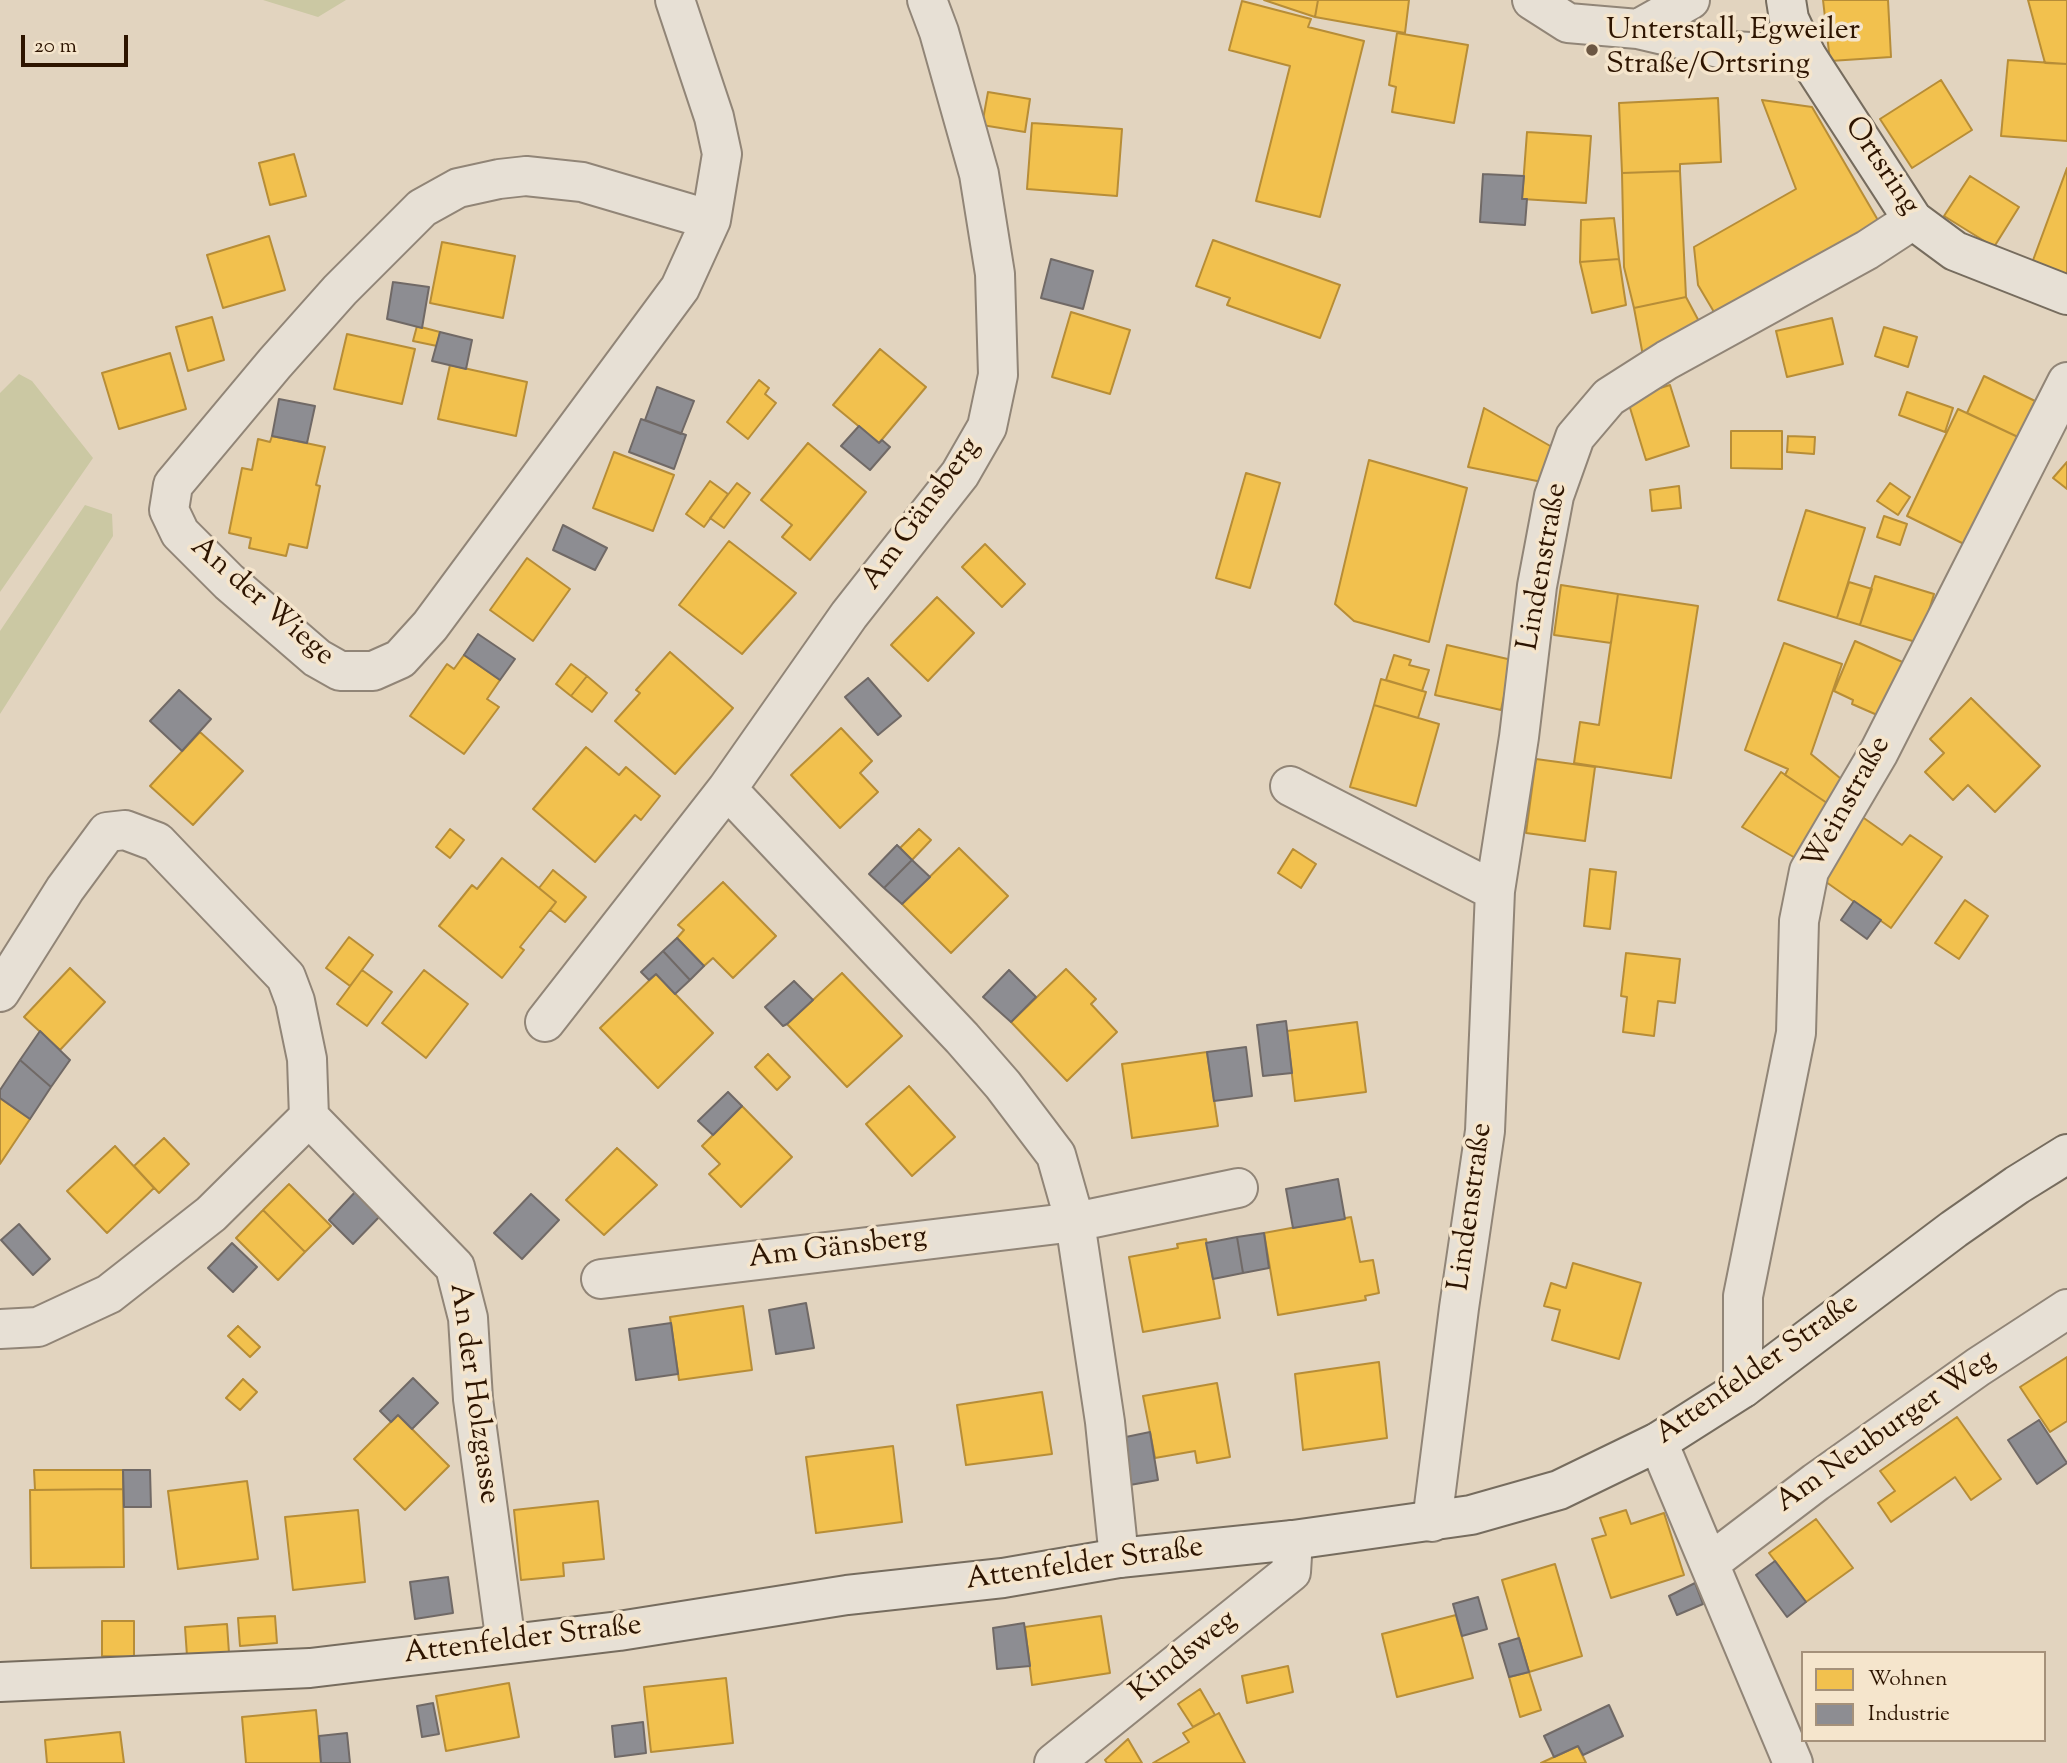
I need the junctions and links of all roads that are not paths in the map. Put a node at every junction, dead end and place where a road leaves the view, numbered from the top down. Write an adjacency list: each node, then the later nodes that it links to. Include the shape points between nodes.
1 (675, 0): 8 (street, An der Wiege, via 722,154)
2 (927, 0): 13 (street, Am Gänsberg, via 979,174 995,274 998,375 987,427 960,474 849,615)
3 (1532, 0): 6 (street, via 1568,23)
4 (1690, 0): 6 (street)
5 (1786, 0): 7 (street, Ortsring, via 1789,19)
6 (1638, 29): 7 (street, via 1732,51)
7 (1806, 55): 9 (street, Ortsring)
8 (711, 220): 8 (street, An der Wiege, via 582,182 526,176 458,188 422,208 340,289 173,485 169,510 180,533 317,658 340,671 373,671 400,659 430,626 680,288)
9 (1913, 220): 10 (street, Ortsring, via 1955,251); 14 (street, Lindenstraße, via 1609,397 1575,437 1554,496 1537,586)
10 (2067, 295)
11 (2067, 382): 24 (street, Weinstraße, via 1879,752 1809,871 1799,920 1796,1033 1744,1296)
12 (1290, 786): 14 (street)
13 (727, 789): 16 (street, Am Gänsberg); 20 (street, via 1003,1085 1056,1155)
14 (1495, 891): 26 (street, Lindenstraße, via 1485,1131)
15 (0, 992): 17 (street, via 107,832 125,830 157,842 286,977 307,1059)
16 (545, 1022)
17 (309, 1117): 23 (street, via 211,1214 109,1294 38,1327); 30 (street, An der Holzgasse, via 455,1267 468,1318 473,1399)
18 (2067, 1154): 24 (street, Attenfelder Straße, via 1954,1229)
19 (1238, 1188): 20 (street, Am Gänsberg)
20 (1076, 1222): 21 (street, Am Gänsberg); 28 (street)
21 (601, 1279)
22 (2067, 1309): 29 (street, Am Neuburger Weg, via 1816,1482)
23 (0, 1329)
24 (1743, 1388): 25 (street, Attenfelder Straße)
25 (1658, 1442): 26 (street, Attenfelder Straße, via 1559,1490); 29 (street)
26 (1432, 1522): 27 (street, Attenfelder Straße)
27 (1293, 1540): 28 (street, Attenfelder Straße); 32 (street, Kindsweg, via 1290,1572)
28 (1119, 1558): 30 (street, Attenfelder Straße)
29 (1711, 1562): 33 (street)
30 (506, 1644): 31 (street, Attenfelder Straße, via 310,1668)
31 (0, 1682)
32 (1054, 1763)
33 (1793, 1763)

